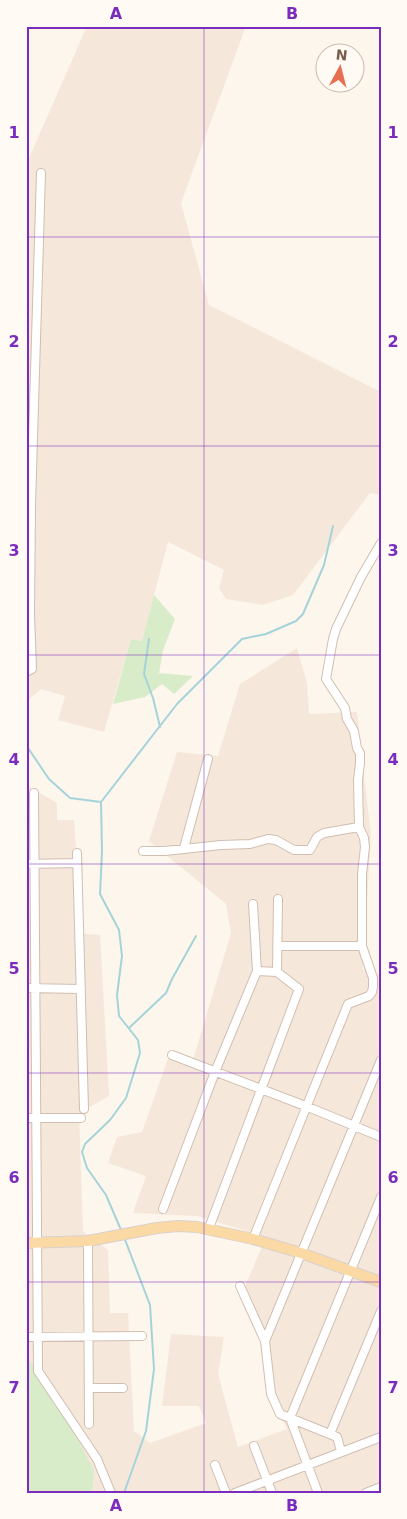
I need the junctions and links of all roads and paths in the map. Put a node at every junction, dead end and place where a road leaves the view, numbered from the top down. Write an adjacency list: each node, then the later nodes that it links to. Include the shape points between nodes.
1 (41, 172): 3 (street)
2 (381, 543): 7 (street, via 336,629 326,679 344,708 360,753)
3 (29, 555): 4 (street, via 32,670)
4 (26, 672)
5 (208, 759): 8 (street)
6 (34, 793): 12 (street)
7 (359, 827): 8 (street, via 324,833 317,837 310,850 294,850 268,839 250,844); 16 (street, via 366,847 362,874)
8 (184, 848): 9 (street)
9 (143, 851)
10 (77, 853): 11 (street)
11 (77, 863): 12 (street); 20 (street)
12 (30, 864): 21 (street)
13 (278, 899): 15 (street)
14 (253, 904): 17 (street)
15 (278, 946): 16 (street); 18 (street)
16 (362, 946): 26 (street, via 373,978 372,992 348,1004)
17 (257, 971): 18 (street); 24 (street)
18 (277, 972): 25 (street, via 299,989)
19 (26, 988): 21 (street)
20 (81, 988): 21 (street); 27 (street)
21 (35, 989): 29 (street)
22 (172, 1055): 24 (street)
23 (381, 1060): 31 (street)
24 (215, 1072): 25 (street); 34 (street)
25 (261, 1089): 26 (street); 37 (street)
26 (308, 1107): 31 (street); 38 (street)
27 (84, 1109)
28 (26, 1118): 29 (street)
29 (36, 1118): 30 (street); 41 (street)
30 (81, 1118)
31 (354, 1126): 32 (street); 42 (street)
32 (381, 1136)
33 (381, 1197): 35 (street)
34 (163, 1209)
35 (372, 1218): 36 (street); 43 (street)
36 (381, 1221)
37 (209, 1228): 38 (main road); 39 (main road, via 178,1226)
38 (253, 1239): 42 (main road)
39 (88, 1240): 41 (main road); 50 (street)
40 (26, 1243): 41 (main road)
41 (37, 1243): 49 (street)
42 (301, 1253): 43 (main road); 51 (street)
43 (351, 1270): 44 (main road); 54 (street)
44 (381, 1282)
45 (240, 1286): 51 (street)
46 (381, 1312): 56 (street)
47 (26, 1336): 49 (street)
48 (142, 1336): 50 (street)
49 (38, 1337): 50 (street); 64 (street, via 38,1371 97,1459)
50 (88, 1337): 52 (street)
51 (265, 1341): 54 (street, via 271,1394 280,1414)
52 (89, 1388): 53 (street); 55 (street)
53 (123, 1388)
54 (290, 1418): 56 (street); 60 (street)
55 (89, 1424)
56 (330, 1434): 59 (street, via 337,1437)
57 (381, 1437): 59 (street)
58 (254, 1446): 62 (street)
59 (341, 1451): 60 (street)
60 (307, 1464): 62 (street); 68 (street)
61 (215, 1466): 65 (street)
62 (268, 1480): 66 (street); 67 (street)
63 (381, 1487): 69 (street)
64 (111, 1493)
65 (226, 1493)
66 (236, 1493)
67 (272, 1493)
68 (318, 1493)
69 (366, 1493)

